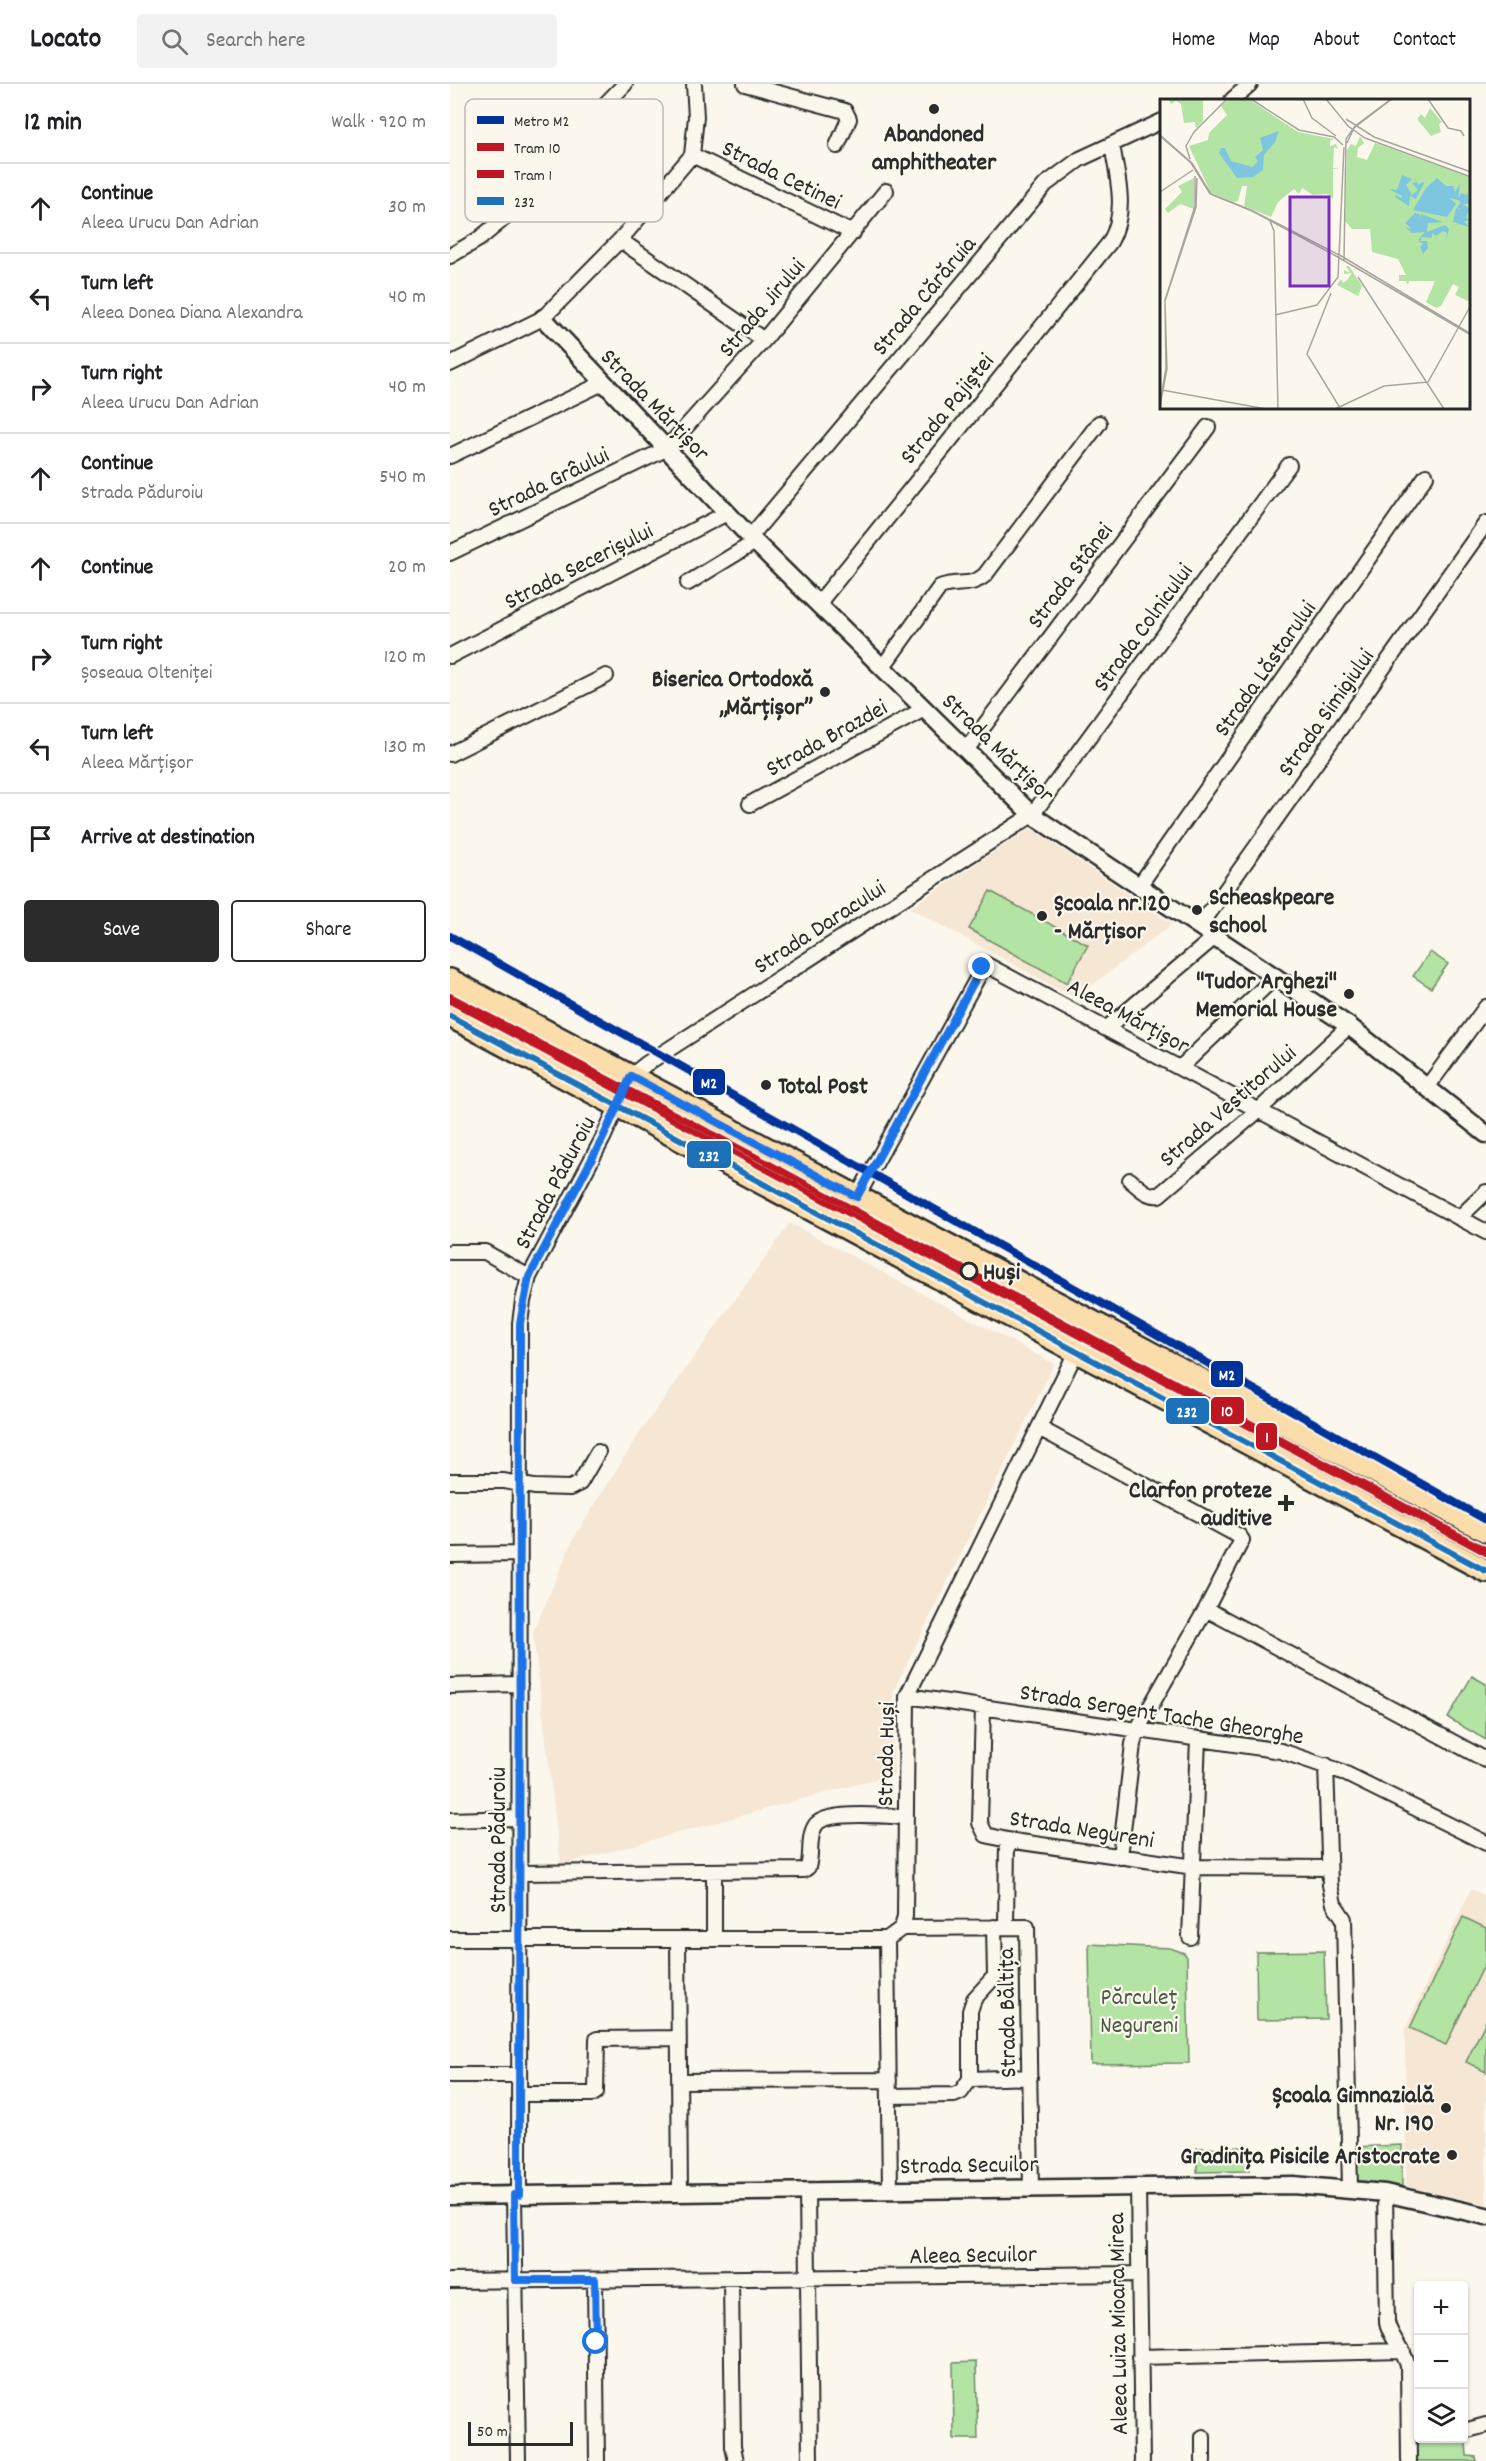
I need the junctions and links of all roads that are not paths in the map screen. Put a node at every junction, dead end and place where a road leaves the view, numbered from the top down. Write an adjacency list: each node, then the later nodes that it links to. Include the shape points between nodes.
1 (625, 84): 5 (street)
2 (694, 84): 10 (street)
3 (745, 84): 9 (street, via 845,111 849,119)
4 (1250, 84): 6 (street)
5 (610, 99)
6 (1233, 99)
7 (1160, 122): 8 (street, Strada Cărăruia)
8 (1112, 144): 30 (street, Strada Cărăruia, via 1068,166 1046,184); 33 (street, Strada Pajiștei, via 1121,211 1110,242)
9 (837, 146)
10 (692, 155): 11 (street); 15 (street, Strada Cetinei)
11 (663, 189)
12 (886, 190): 15 (street, Strada Jirului)
13 (500, 222): 17 (street)
14 (635, 222): 16 (street)
15 (853, 233): 19 (street, Strada Jirului)
16 (620, 240): 18 (street); 19 (street)
17 (450, 256)
18 (543, 318): 20 (street); 21 (street, Strada Mărțișor)
19 (764, 340): 24 (street, Strada Jirului)
20 (450, 364)
21 (603, 383): 24 (street, Strada Mărțișor); 25 (street)
22 (1099, 423): 35 (street, via 985,575 976,582 940,587)
23 (1208, 427): 38 (street, Strada Stânei)
24 (666, 449): 28 (street, Strada Mărțișor); 31 (street, Strada Grâului)
25 (450, 456)
26 (1289, 465): 41 (street, Strada Colnicului)
27 (1426, 476): 42 (street, Strada Lăstarului)
28 (727, 513): 30 (street, Strada Mărțișor); 34 (street, Strada Secerișului)
29 (1486, 523): 43 (street, Strada Simigiului)
30 (753, 540): 32 (street, Strada Cărăruia); 33 (street, Strada Mărțișor)
31 (450, 553)
32 (688, 583)
33 (818, 604): 35 (street, Strada Mărțișor)
34 (450, 656)
35 (882, 668): 37 (street, Strada Mărțișor)
36 (606, 676): 39 (street)
37 (924, 709): 38 (street, Strada Mărțișor); 40 (street, Strada Brazdei)
38 (966, 750): 41 (street, Strada Mărțișor)
39 (450, 754)
40 (750, 804)
41 (1032, 815): 42 (street, Strada Mărțișor); 53 (street, Strada Daracului)
42 (1139, 886): 43 (street, Strada Mărțișor)
43 (1200, 926): 44 (street, Strada Mărțișor)
44 (1216, 936): 45 (street, Strada Mărțișor); 51 (street)
45 (1276, 976): 50 (street, Strada Mărțișor); 52 (street)
46 (450, 980): 53 (main road)
47 (1486, 1007): 49 (street)
48 (450, 1016): 55 (main road)
49 (1481, 1025): 54 (street)
50 (1349, 1026): 54 (street, Strada Mărțișor); 56 (street, Strada Vestitorului)
51 (1107, 1028): 52 (street, Aleea Mărțișor); 60 (street, Aleea Mărțișor, via 985,964)
52 (1180, 1068): 56 (street, Aleea Mărțișor)
53 (631, 1076): 55 (street, Strada Păduroiu); 60 (main road)
54 (1428, 1086): 57 (street, Strada Mărțișor)
55 (618, 1107): 64 (street, Strada Păduroiu); 65 (main road)
56 (1259, 1110): 58 (street, Strada Vestitorului, via 1159,1195 1146,1193); 61 (street, Aleea Mărțișor)
57 (1486, 1134)
58 (1130, 1180)
59 (1486, 1192): 61 (street)
60 (857, 1197): 70 (main road)
61 (1459, 1218): 62 (street, Aleea Mărțișor)
62 (1486, 1232)
63 (450, 1252): 64 (street, Strada Păduroiu, via 485,1252)
64 (529, 1277): 69 (street, Strada Păduroiu, via 520,1323)
65 (1076, 1352): 66 (street, Strada Huși); 73 (main road)
66 (1039, 1428): 74 (street, via 1239,1536 1241,1544); 77 (street, Strada Huși)
67 (598, 1452): 69 (street, via 576,1486)
68 (450, 1481): 69 (street, via 504,1480)
69 (519, 1484): 71 (street, Strada Păduroiu)
70 (1486, 1532)
71 (519, 1554): 72 (street); 75 (street, Strada Păduroiu)
72 (450, 1555)
73 (1486, 1571)
74 (1206, 1609): 79 (street); 81 (street)
75 (520, 1684): 76 (street); 84 (street, Strada Păduroiu)
76 (450, 1686)
77 (907, 1696): 78 (street, Strada Sergent Tache Gheorghe); 83 (street, Strada Huși)
78 (983, 1707): 79 (street, Strada Sergent Tache Gheorghe); 86 (street, Strada Negureni, via 980,1823 986,1834)
79 (1137, 1730): 80 (street, Strada Sergent Tache Gheorghe); 88 (street)
80 (1198, 1739): 82 (street, Strada Sergent Tache Gheorghe, via 1274,1750); 89 (street)
81 (1486, 1760)
82 (1326, 1765): 87 (street, Strada Sergent Tache Gheorghe); 90 (street)
83 (905, 1817): 91 (street, via 842,1816 819,1821 814,1827 808,1868 804,1870); 94 (street, Strada Huși)
84 (520, 1818): 85 (street); 92 (street, Strada Păduroiu)
85 (450, 1820)
86 (1007, 1840): 88 (street, Strada Negureni); 93 (street)
87 (1486, 1843)
88 (1120, 1857): 89 (street, Strada Negureni)
89 (1194, 1867): 90 (street, Strada Negureni); 95 (street)
90 (1329, 1868): 112 (street, via 1334,1904 1344,1919)
91 (714, 1871): 92 (street); 99 (street)
92 (520, 1873): 97 (street, Strada Păduroiu)
93 (1000, 1927): 94 (street, Strada Băltița); 104 (street, Strada Băltița, via 1027,1927); 105 (street, via 995,1976 982,1989 970,2011)
94 (902, 1928): 100 (street)
95 (1190, 1937)
96 (450, 1939): 97 (street)
97 (519, 1939): 98 (street); 102 (street, Strada Păduroiu)
98 (678, 1939): 99 (street); 101 (street)
99 (714, 1939): 100 (street)
100 (887, 1939): 106 (street)
101 (679, 2038): 107 (street); 108 (street, via 597,2039 596,2092)
102 (519, 2074): 103 (street); 108 (street, Strada Păduroiu)
103 (450, 2075)
104 (1030, 2077): 105 (street); 111 (street, Strada Băltița)
105 (970, 2079): 109 (street, via 954,2095)
106 (889, 2080): 107 (street); 109 (street)
107 (680, 2081): 115 (street)
108 (519, 2094): 117 (street, Strada Păduroiu)
109 (889, 2096): 113 (street)
110 (1138, 2186): 111 (street, Strada Secuilor); 112 (street, Strada Secuilor); 120 (street, Aleea Luiza Mioara Mirea)
111 (1031, 2188): 113 (street, Strada Secuilor)
112 (1350, 2188): 116 (street, Strada Secuilor)
113 (890, 2190): 114 (street, Strada Secuilor)
114 (807, 2191): 115 (street, Strada Secuilor); 121 (street)
115 (680, 2193): 117 (street, Strada Secuilor)
116 (1385, 2193): 119 (street, Strada Secuilor); 126 (street, via 1387,2322)
117 (516, 2195): 118 (street, Strada Secuilor); 123 (street, Strada Păduroiu)
118 (450, 2196)
119 (1486, 2216)
120 (1139, 2274): 121 (street, Aleea Secuilor); 127 (street, Aleea Luiza Mioara Mirea)
121 (808, 2278): 122 (street, Aleea Secuilor); 135 (street)
122 (731, 2279): 124 (street, Aleea Secuilor); 134 (street)
123 (515, 2280): 124 (street, Aleea Secuilor); 125 (street, Aleea Secuilor); 132 (street, Strada Păduroiu)
124 (595, 2280): 133 (street)
125 (450, 2281)
126 (1402, 2351): 127 (street); 130 (street, via 1408,2371)
127 (1140, 2357): 136 (street, Aleea Luiza Mioara Mirea)
128 (1486, 2425): 129 (street)
129 (1468, 2430)
130 (1414, 2433): 138 (street)
131 (1203, 2437): 137 (street)
132 (518, 2461)
133 (597, 2461)
134 (736, 2461)
135 (810, 2461)
136 (1142, 2461)
137 (1203, 2461)
138 (1409, 2461)

